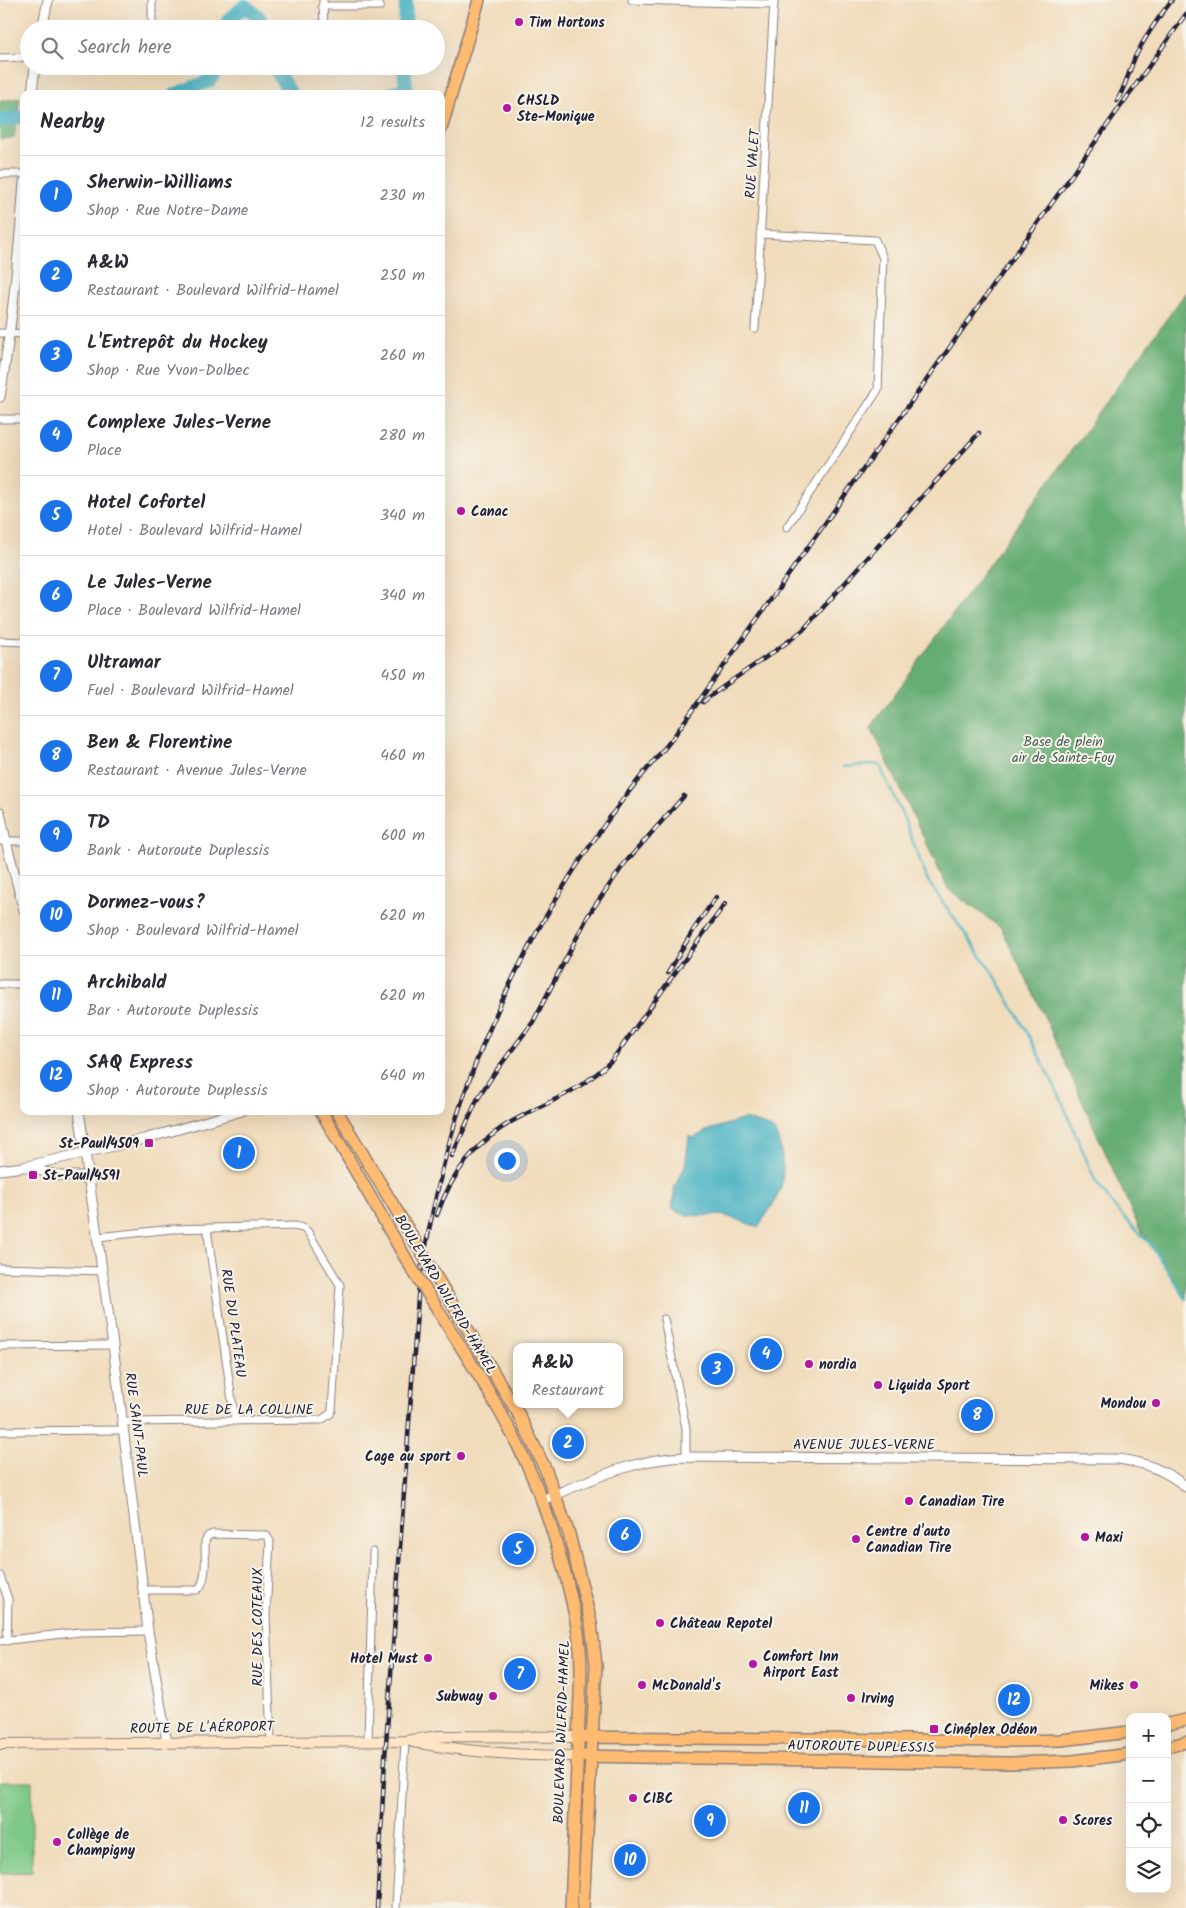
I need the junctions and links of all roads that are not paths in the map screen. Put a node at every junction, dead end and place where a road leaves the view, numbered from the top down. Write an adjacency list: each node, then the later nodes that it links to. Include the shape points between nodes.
1 (48, 0): 8 (street)
2 (152, 0): 9 (street)
3 (479, 0): 15 (main road)
4 (632, 0): 5 (street)
5 (774, 2): 18 (street, RUE VALET)
6 (322, 3): 7 (street); 10 (street)
7 (380, 6)
8 (44, 20)
9 (152, 20)
10 (323, 20)
11 (20, 57): 12 (street)
12 (0, 58)
13 (34, 75): 14 (street)
14 (32, 90)
15 (445, 115)
16 (0, 174): 17 (street)
17 (20, 174)
18 (760, 234): 20 (street, RUE VALET); 27 (street, via 875,240 883,258 878,390)
19 (20, 266): 22 (street)
20 (755, 329)
21 (0, 333): 22 (street)
22 (11, 334): 23 (street); 24 (street)
23 (20, 334)
24 (0, 397)
25 (0, 419): 26 (street)
26 (20, 419)
27 (787, 527)
28 (0, 641): 29 (street)
29 (20, 642)
30 (0, 812): 31 (street)
31 (3, 841): 32 (street); 33 (street)
32 (20, 841)
33 (20, 897)
34 (0, 984): 35 (street)
35 (20, 984)
36 (80, 1115): 40 (street, RUE SAINT-PAUL)
37 (228, 1115): 40 (street)
38 (324, 1115): 59 (main road, BOULEVARD WILFRID-HAMEL, bridge, via 409,1264 509,1428)
39 (339, 1115): 51 (main road, BOULEVARD WILFRID-HAMEL, bridge)
40 (85, 1152): 41 (street); 43 (street, RUE SAINT-PAUL)
41 (23, 1167): 42 (street); 43 (street, via 61,1176 82,1176)
42 (0, 1170)
43 (90, 1182): 45 (street, RUE SAINT-PAUL)
44 (207, 1229): 45 (street, RUE DE LA COLLINE, via 172,1229); 53 (street, RUE DU PLATEAU); 53 (street, RUE DE LA COLLINE, via 303,1228 340,1285 330,1414 321,1420)
45 (98, 1237): 47 (street, RUE SAINT-PAUL)
46 (0, 1268): 47 (street)
47 (103, 1271): 49 (street, RUE SAINT-PAUL)
48 (664, 1319): 56 (street, via 686,1428)
49 (114, 1345): 50 (street); 54 (street, RUE SAINT-PAUL)
50 (0, 1346)
51 (513, 1406)
52 (514, 1408): 58 (main road, BOULEVARD WILFRID-HAMEL, bridge)
53 (235, 1421): 54 (street, RUE DE LA COLLINE)
54 (124, 1426): 55 (street, RUE DE LA COLLINE); 62 (street, RUE SAINT-PAUL)
55 (0, 1431)
56 (686, 1457): 57 (street, AVENUE JULES-VERNE, via 1118,1459 1151,1466); 58 (street, AVENUE JULES-VERNE, via 630,1466)
57 (1186, 1486)
58 (556, 1495): 59 (street, AVENUE JULES-VERNE); 69 (main road, BOULEVARD WILFRID-HAMEL, via 573,1546 595,1648)
59 (542, 1500): 68 (main road, BOULEVARD WILFRID-HAMEL, via 579,1630 581,1659)
60 (373, 1552): 70 (street)
61 (0, 1576): 64 (street, via 8,1599)
62 (144, 1590): 63 (street, RUE SAINT-PAUL); 71 (street, RUE DES COTEAUX, via 197,1590 202,1587 205,1540 208,1536 266,1535 270,1541 266,1615)
63 (148, 1631): 64 (street, via 80,1632); 74 (street, RUE SAINT-PAUL)
64 (4, 1640)
65 (1186, 1720): 66 (main road)
66 (1171, 1723)
67 (1126, 1732): 69 (main road, AUTOROUTE DUPLESSIS, via 1038,1741)
68 (577, 1737): 69 (main road, ROUTE DE L'AÉROPORT); 72 (main road, ROUTE DE L'AÉROPORT, via 438,1736); 78 (main road, BOULEVARD WILFRID-HAMEL)
69 (593, 1737): 79 (main road, BOULEVARD WILFRID-HAMEL)
70 (368, 1740): 71 (main road, ROUTE DE L'AÉROPORT); 72 (main road, ROUTE DE L'AÉROPORT)
71 (271, 1741): 74 (main road, ROUTE DE L'AÉROPORT)
72 (405, 1741): 78 (main road, ROUTE DE L'AÉROPORT, via 518,1754); 80 (street)
73 (1186, 1742): 76 (main road)
74 (167, 1743): 75 (main road, ROUTE DE L'AÉROPORT)
75 (0, 1744)
76 (1171, 1746)
77 (1126, 1754): 79 (main road, AUTOROUTE DUPLESSIS, via 1065,1761 1009,1762)
78 (577, 1756): 79 (main road, ROUTE DE L'AÉROPORT); 81 (main road, BOULEVARD WILFRID-HAMEL)
79 (592, 1757): 82 (main road, BOULEVARD WILFRID-HAMEL)
80 (396, 1908)
81 (571, 1908)
82 (583, 1908)

